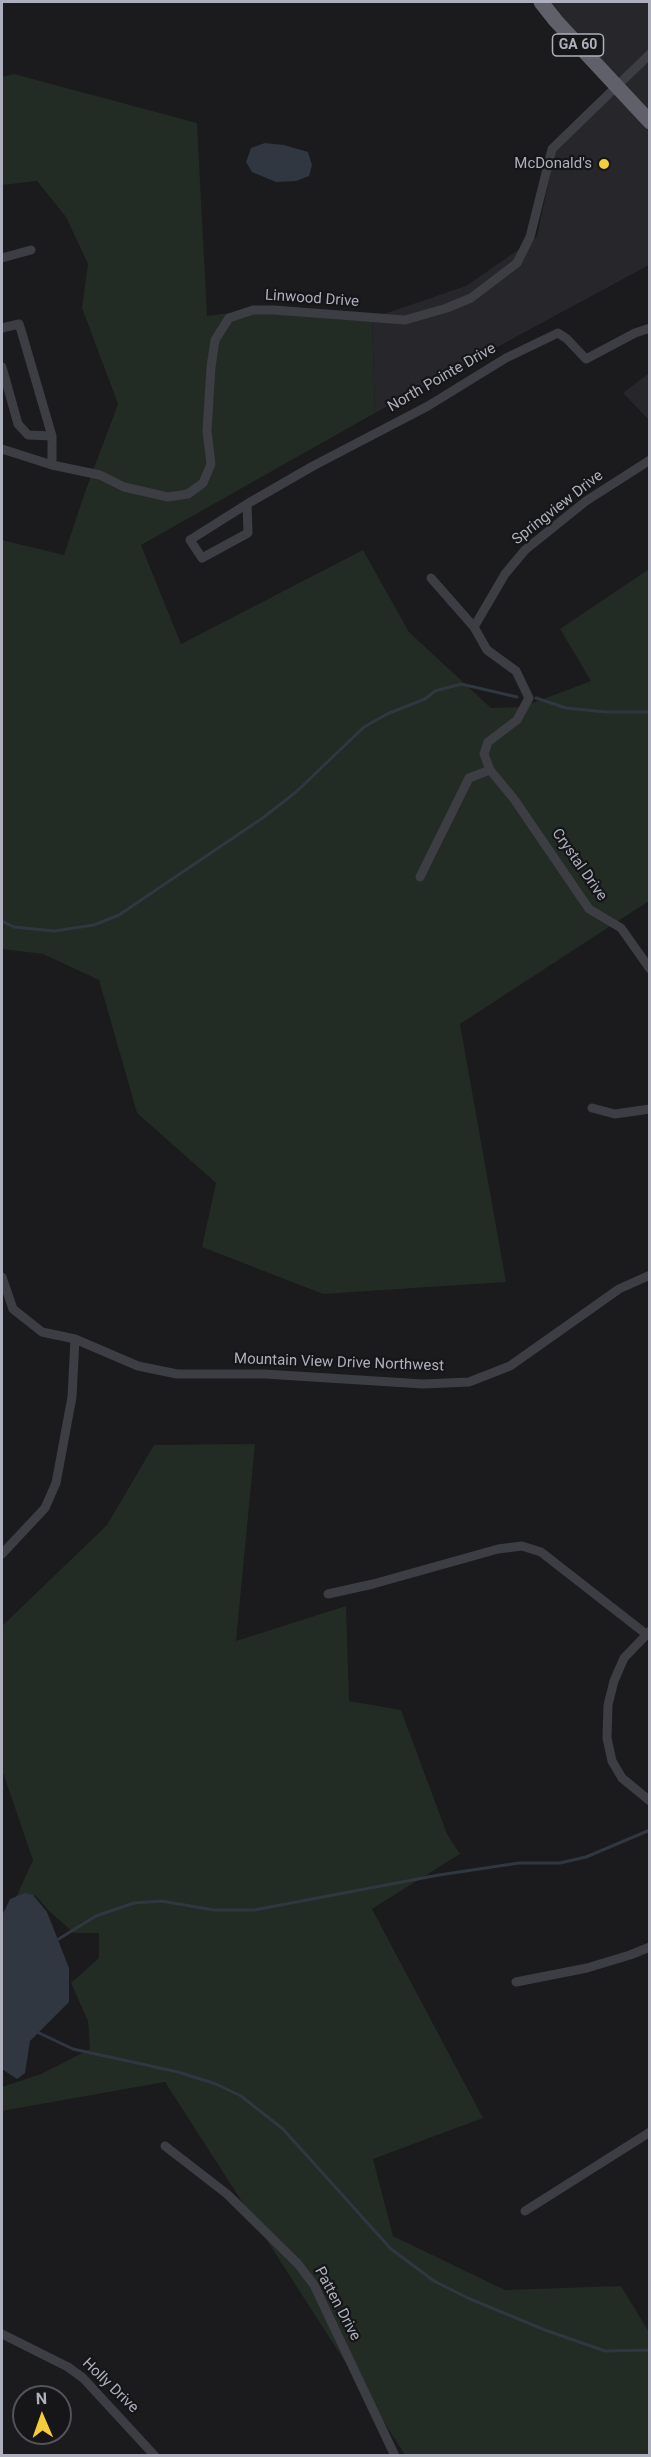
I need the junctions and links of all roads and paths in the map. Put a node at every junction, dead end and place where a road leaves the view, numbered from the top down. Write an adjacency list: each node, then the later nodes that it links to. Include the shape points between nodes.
1 (541, 2): 3 (highway, GA 60)
2 (650, 54): 3 (street, Linwood Drive)
3 (617, 87): 4 (highway, GA 60); 13 (street, Linwood Drive, via 552,149 530,237 517,263 471,297 405,320 274,310 253,310 229,318 215,340 211,367 207,431 211,464 203,483 188,494 168,497 124,486 100,474)
4 (650, 122)
5 (31, 250): 6 (street)
6 (2, 258)
7 (2, 328): 10 (street, via 19,324)
8 (650, 328): 14 (street, North Pointe Drive, via 586,359 558,333 506,358 428,406)
9 (2, 367): 10 (street, via 18,424 28,435)
10 (52, 436): 13 (street)
11 (2, 449): 13 (street, Linwood Drive)
12 (650, 460): 16 (street, Springview Drive, via 586,501 525,550)
13 (52, 465)
14 (248, 504): 14 (street, North Pointe Drive, via 190,540 202,558 248,533)
15 (431, 578): 16 (street)
16 (474, 627): 17 (street, via 487,650 516,671 528,698 517,720 488,742 484,754)
17 (490, 770): 18 (street, via 469,778); 19 (street, Crystal Drive, via 589,909 621,928)
18 (420, 877)
19 (650, 969)
20 (592, 1108): 21 (street, via 615,1114)
21 (650, 1109)
22 (650, 1275): 26 (street, Mountain View Drive Northwest, via 619,1289 510,1366 469,1382 423,1384 265,1374 177,1374 138,1366)
23 (2, 1277): 25 (street)
24 (2, 1307): 25 (street)
25 (13, 1309): 26 (street, Mountain View Drive Northwest, via 42,1332)
26 (75, 1339): 27 (street, via 72,1397 56,1484 45,1508)
27 (2, 1554)
28 (328, 1594): 29 (street, via 522,1546 556,1562)
29 (648, 1633): 30 (street, via 624,1658 614,1681 607,1738 612,1761 622,1778)
30 (650, 1801)
31 (650, 1947): 32 (street, via 587,1968)
32 (516, 1982)
33 (646, 2134): 35 (street); 36 (street)
34 (165, 2146): 39 (street, Patten Drive, via 227,2194 278,2242 314,2285)
35 (650, 2146)
36 (525, 2211)
37 (2, 2334): 38 (street, Holly Drive, via 83,2378)
38 (155, 2456)
39 (395, 2456)

